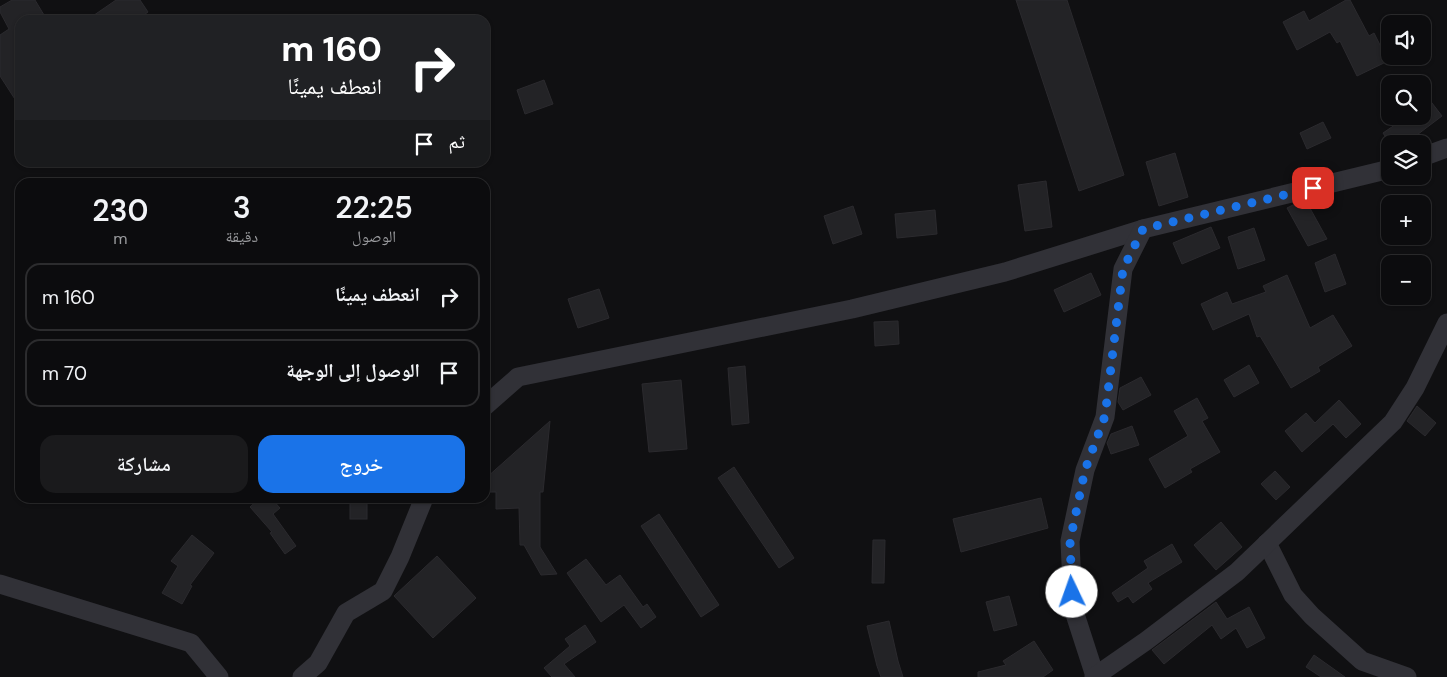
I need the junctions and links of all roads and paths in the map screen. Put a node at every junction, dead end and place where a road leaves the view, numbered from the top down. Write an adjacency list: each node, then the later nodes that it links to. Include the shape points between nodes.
1 (1447, 148): 2 (street)
2 (1431, 154)
3 (1381, 171): 4 (street)
4 (1143, 229): 6 (street, via 1005,272 852,309 518,377); 12 (street, via 1123,269 1105,416 1085,470 1070,541 1073,608)
5 (1447, 323): 8 (street, via 1415,388 1393,422)
6 (490, 402)
7 (422, 503): 11 (street, via 384,591 346,613 318,663)
8 (1267, 543): 12 (street, via 1237,572); 13 (street, via 1294,594 1312,616 1362,661)
9 (0, 584): 10 (street, via 191,643)
10 (219, 677)
11 (302, 677)
12 (1095, 677)
13 (1407, 677)

